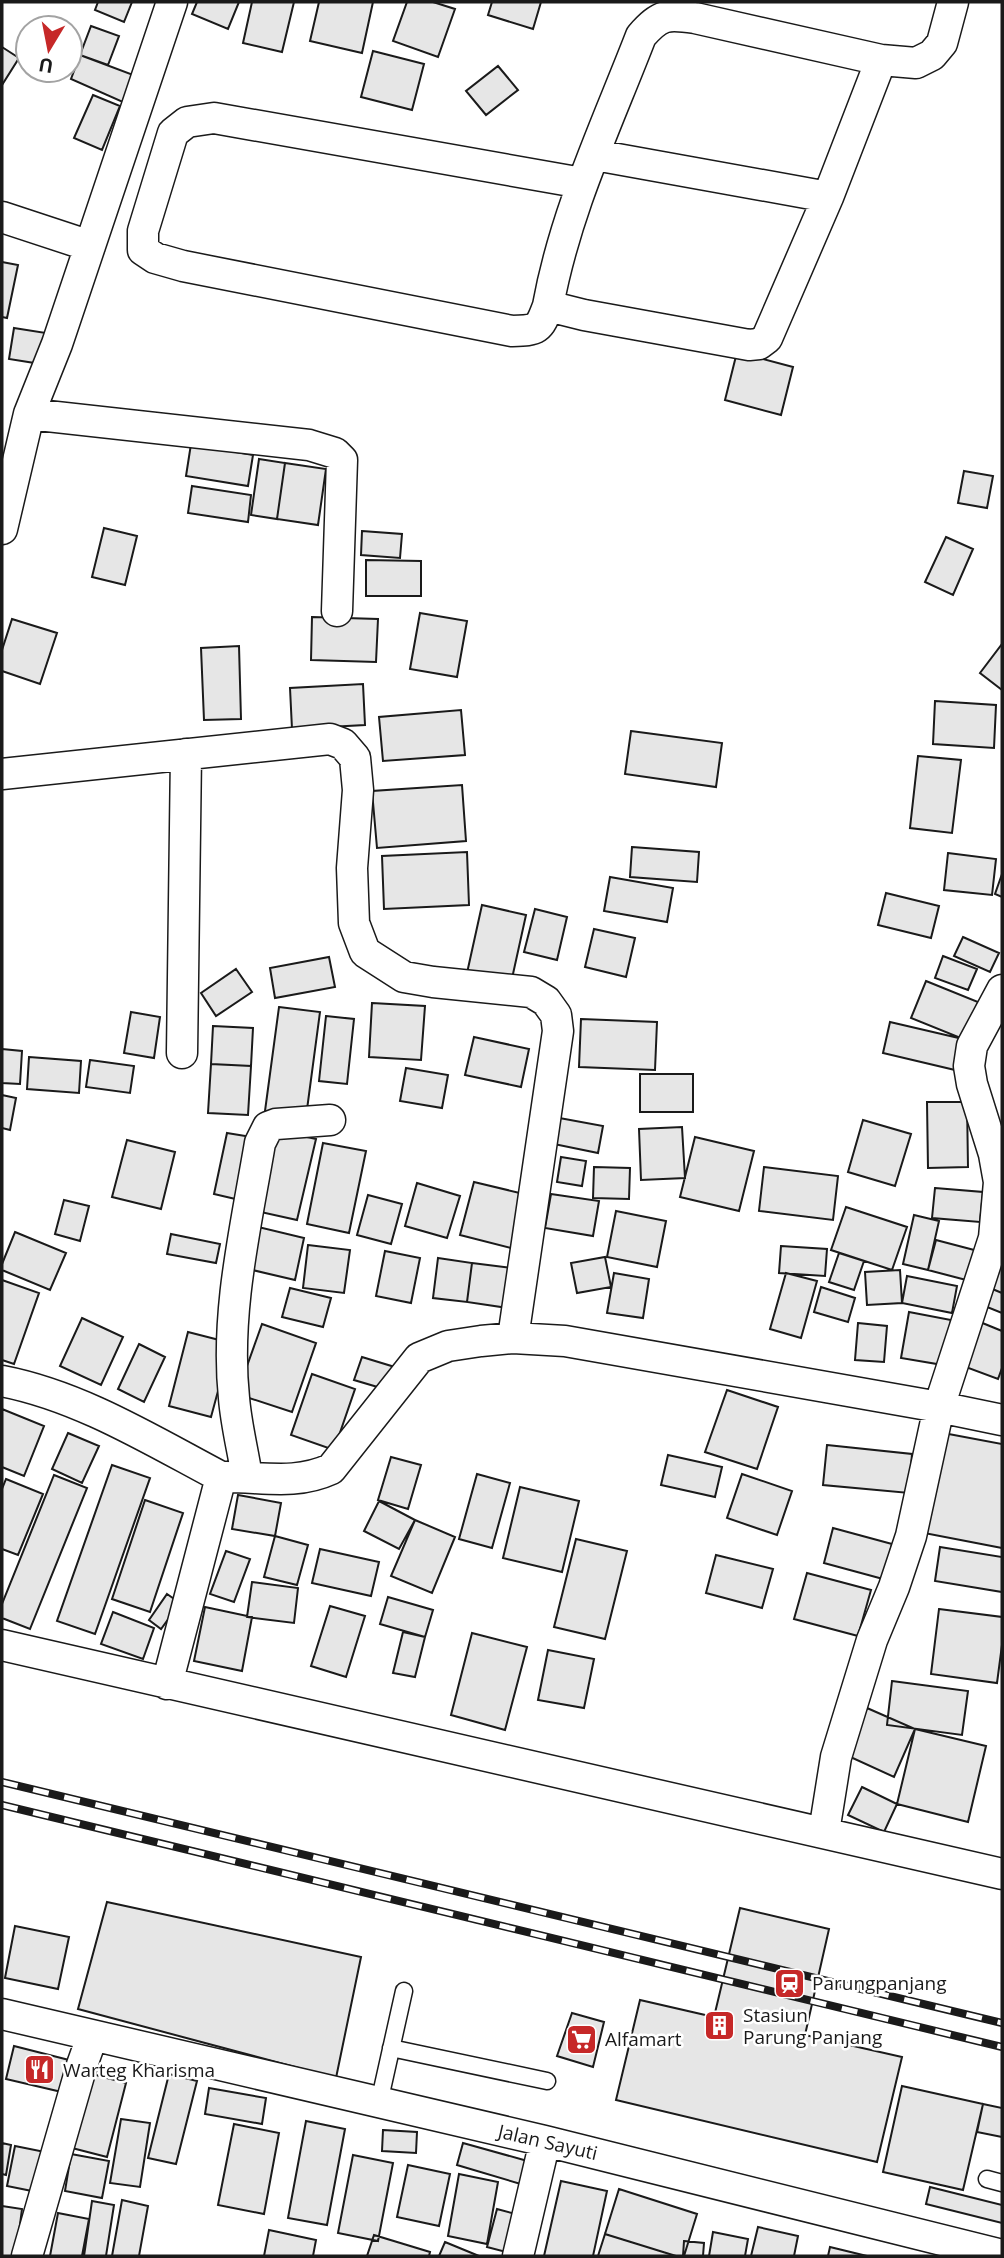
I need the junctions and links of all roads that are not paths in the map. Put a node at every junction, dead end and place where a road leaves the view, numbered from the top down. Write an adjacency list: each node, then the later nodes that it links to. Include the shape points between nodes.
1 (172, 2): 8 (street)
2 (953, 2): 3 (street, via 942,43 932,55 916,63)
3 (881, 60): 4 (street, via 695,18 664,16 641,36); 6 (street)
4 (594, 155): 5 (street); 6 (street)
5 (582, 183): 9 (street); 9 (street, via 214,118 187,122 173,133 143,231 143,250 155,258 512,331 540,327)
6 (828, 197): 9 (street, via 767,338 759,344)
7 (2, 217): 8 (street)
8 (90, 246): 10 (street)
9 (548, 306)
10 (29, 414): 11 (street); 12 (street, via 309,445 335,453 342,460)
11 (2, 529)
12 (337, 611)
13 (186, 754): 14 (street); 16 (street); 18 (street, via 330,739 343,744 355,758 354,923 365,952 404,977 531,992 547,1001 556,1015 558,1031)
14 (2, 774)
15 (1002, 990): 20 (street, via 972,1046 969,1066 999,1182 994,1238)
16 (182, 1053)
17 (330, 1120): 22 (street, via 276,1124 268,1127 260,1143 232,1339)
18 (513, 1338): 20 (street, via 565,1341); 22 (street, via 448,1346 419,1358 331,1469 315,1477 293,1481)
19 (2, 1381): 22 (street, via 49,1394)
20 (939, 1407): 21 (street); 25 (street, via 911,1536 872,1640 836,1757)
21 (1002, 1420)
22 (234, 1477): 24 (street)
23 (2, 1645): 24 (street)
24 (167, 1684): 25 (street)
25 (824, 1832): 26 (street)
26 (1002, 1874)
27 (404, 1991): 30 (lane)
28 (2, 2014): 29 (street, Jalan Sayuti)
29 (92, 2037): 32 (street, Jalan Sayuti); 35 (street)
30 (391, 2048): 31 (lane); 32 (lane)
31 (547, 2081)
32 (379, 2103): 33 (street, Jalan Sayuti)
33 (545, 2141): 34 (street, Jalan Sayuti); 36 (street)
34 (1002, 2255)
35 (27, 2256)
36 (517, 2256)

